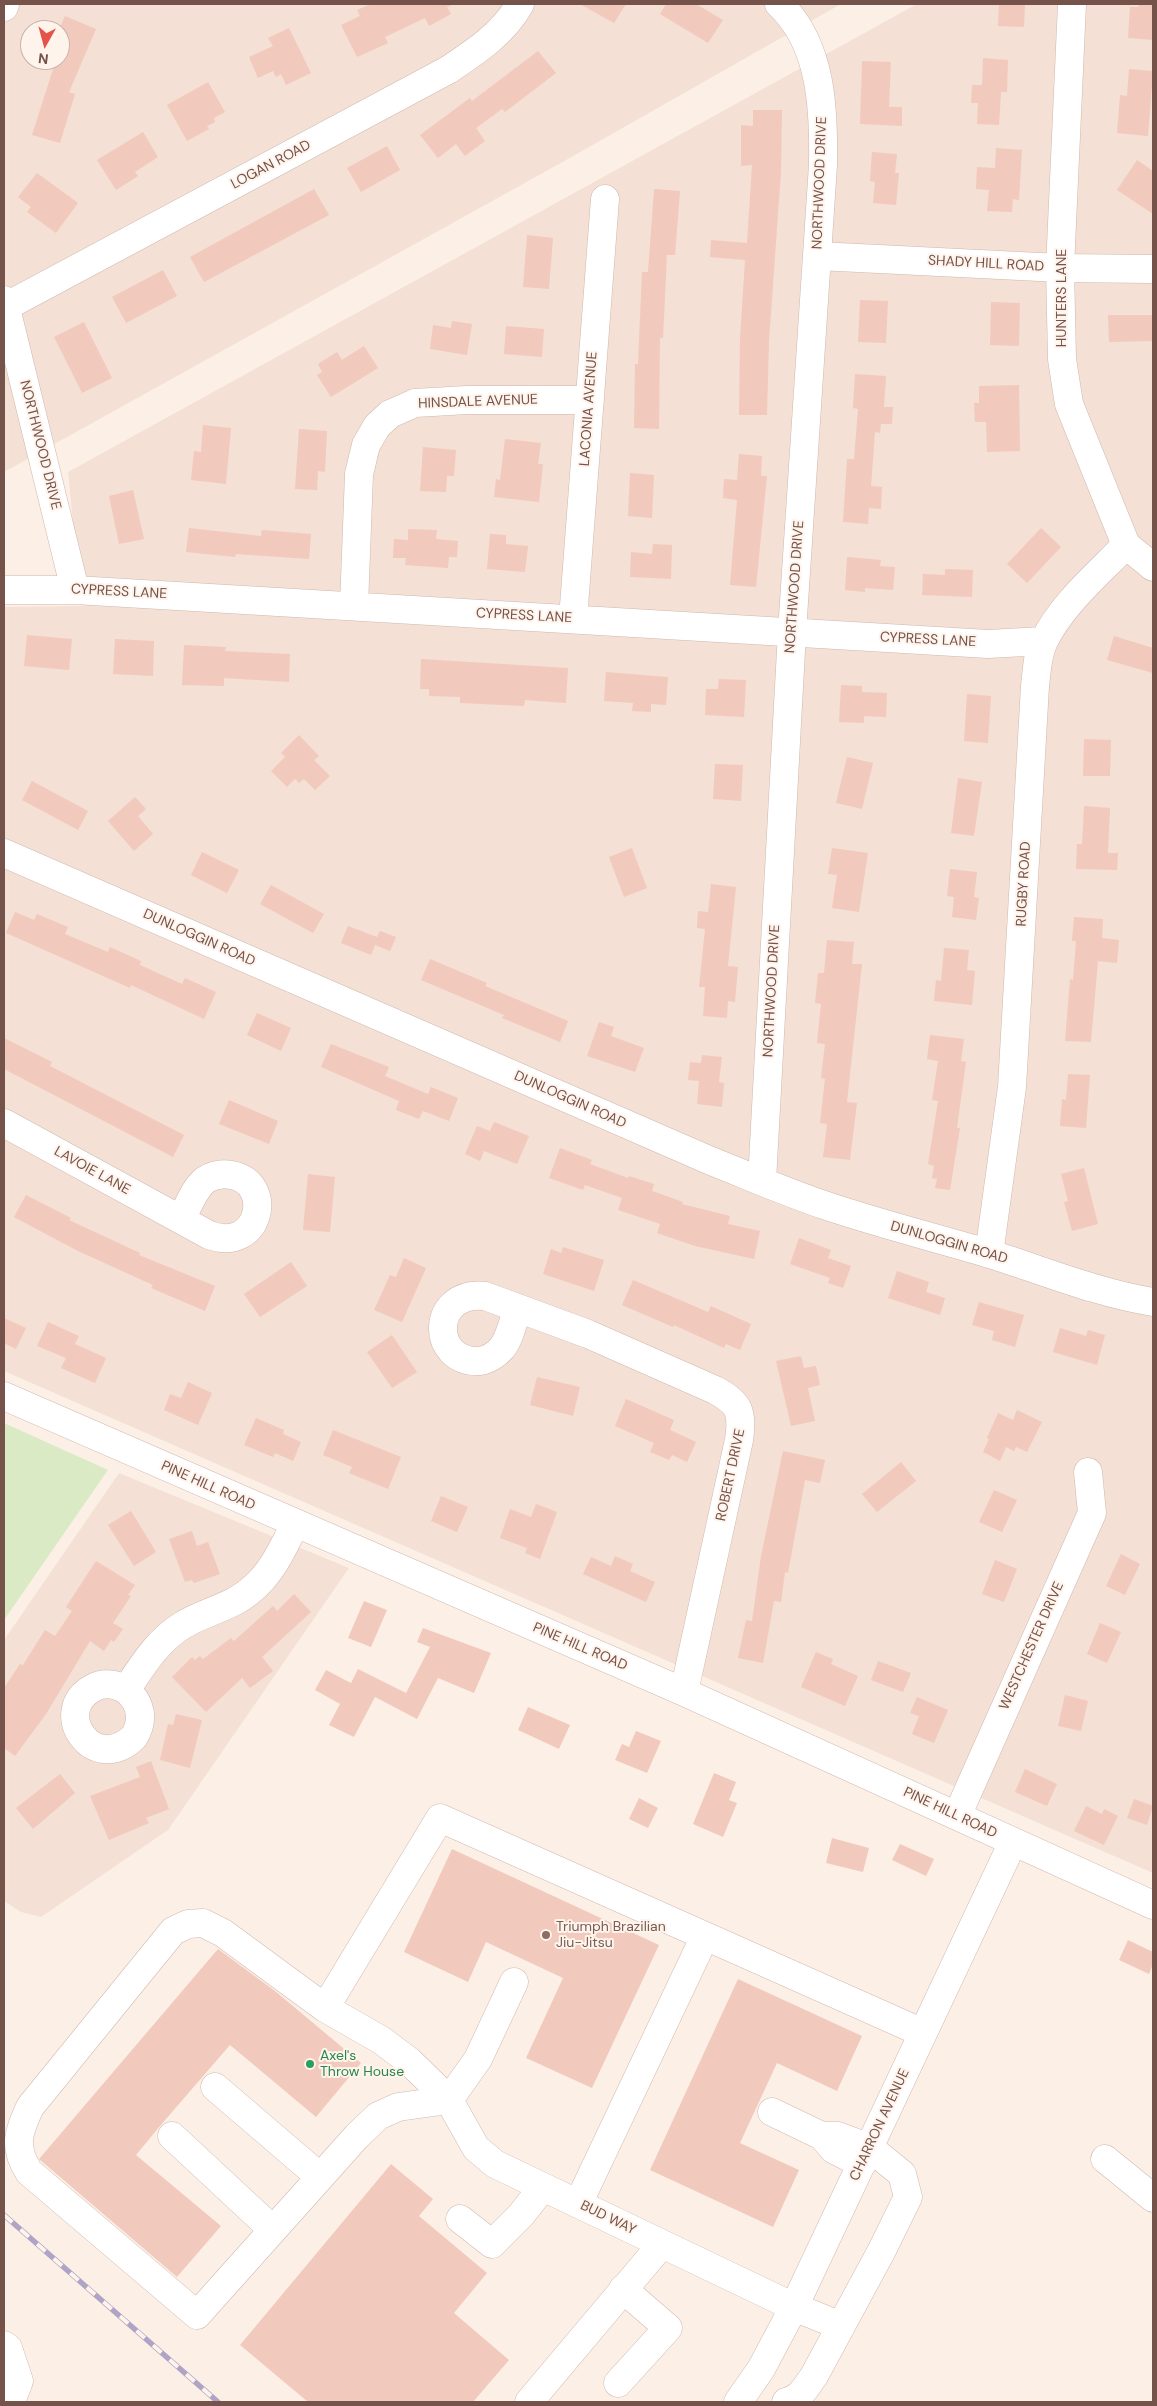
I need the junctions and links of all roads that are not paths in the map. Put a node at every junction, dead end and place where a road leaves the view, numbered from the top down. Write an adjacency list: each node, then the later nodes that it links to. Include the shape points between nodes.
1 (520, 4): 8 (street, LOGAN ROAD, via 515,14 485,45 448,70)
2 (779, 4): 5 (street, NORTHWOOD DRIVE, via 802,35 815,68 824,116)
3 (1072, 4): 6 (street, HUNTERS LANE)
4 (605, 199): 9 (street, LACONIA AVENUE)
5 (818, 256): 6 (street, SHADY HILL ROAD); 16 (street, NORTHWOOD DRIVE)
6 (1060, 268): 7 (street, SHADY HILL ROAD); 10 (street, HUNTERS LANE, via 1062,358 1069,404)
7 (1153, 269)
8 (5, 304): 13 (street, NORTHWOOD DRIVE)
9 (590, 400): 14 (street, HINSDALE AVENUE, via 415,403 390,414 377,426 366,445 359,474); 15 (street, LACONIA AVENUE)
10 (1126, 545): 11 (street, HUNTERS LANE); 17 (street, RUGBY ROAD, via 1074,599)
11 (1153, 567)
12 (4, 590): 13 (street, CYPRESS LANE)
13 (76, 590): 14 (street, CYPRESS LANE)
14 (354, 606): 15 (street, CYPRESS LANE)
15 (573, 619): 16 (street, CYPRESS LANE)
16 (792, 632): 17 (street, CYPRESS LANE, via 995,644); 20 (street, NORTHWOOD DRIVE)
17 (1043, 641): 22 (street, RUGBY ROAD, via 1035,686 1012,1087)
18 (4, 853): 20 (street, DUNLOGGIN ROAD)
19 (4, 1123): 21 (street, LAVOIE LANE)
20 (762, 1181): 22 (street, DUNLOGGIN ROAD, via 825,1206)
21 (181, 1219)
22 (989, 1254): 23 (street, DUNLOGGIN ROAD, via 1123,1297)
23 (1153, 1302)
24 (517, 1309): 29 (street, ROBERT DRIVE, via 588,1334 715,1390 730,1398 738,1409 742,1423 739,1440)
25 (4, 1396): 27 (street, PINE HILL ROAD)
26 (1088, 1472): 30 (street, WESTCHESTER DRIVE, via 1092,1513)
27 (295, 1524): 28 (street, via 264,1578 250,1591 184,1624 166,1637 151,1652); 29 (street, PINE HILL ROAD)
28 (126, 1690)
29 (684, 1692): 30 (street, PINE HILL ROAD)
30 (957, 1816): 31 (street, PINE HILL ROAD)
31 (1013, 1842): 32 (street, PINE HILL ROAD); 36 (street, CHARRON AVENUE)
32 (1153, 1905)
33 (705, 1936): 35 (street, via 440,1818); 36 (street); 46 (street)
34 (514, 1982): 38 (street, via 478,2059)
35 (325, 2008): 38 (street, BUD WAY, via 381,2040 409,2061); 48 (street, BUD WAY, via 224,1933 204,1924 188,1924 173,1931 30,2107 23,2121 19,2157 29,2172 197,2315)
36 (923, 2034): 41 (street, CHARRON AVENUE)
37 (216, 2087): 43 (street)
38 (448, 2100): 43 (street, via 398,2107 378,2116); 44 (street, BUD WAY, via 476,2148 495,2164)
39 (772, 2112): 41 (street, via 822,2136 833,2149)
40 (172, 2136): 48 (street)
41 (866, 2156): 51 (street, CHARRON AVENUE); 52 (street, via 902,2174 908,2197)
42 (1105, 2158): 45 (street, via 1136,2171)
43 (320, 2177): 48 (street)
44 (543, 2187): 46 (street, BUD WAY); 47 (street, via 492,2244)
45 (1153, 2198)
46 (578, 2204): 49 (street, BUD WAY)
47 (460, 2219)
48 (273, 2230)
49 (662, 2244): 50 (street); 51 (street, BUD WAY)
50 (623, 2289): 54 (street, via 668,2328); 57 (street)
51 (794, 2307): 52 (street, BUD WAY); 55 (street, CHARRON AVENUE, via 761,2369)
52 (841, 2326): 59 (street, via 802,2393)
53 (4, 2345): 56 (street, via 8,2348 19,2381)
54 (618, 2383)
55 (742, 2396): 58 (street)
56 (11, 2402)
57 (528, 2402)
58 (778, 2402)
59 (786, 2402)

